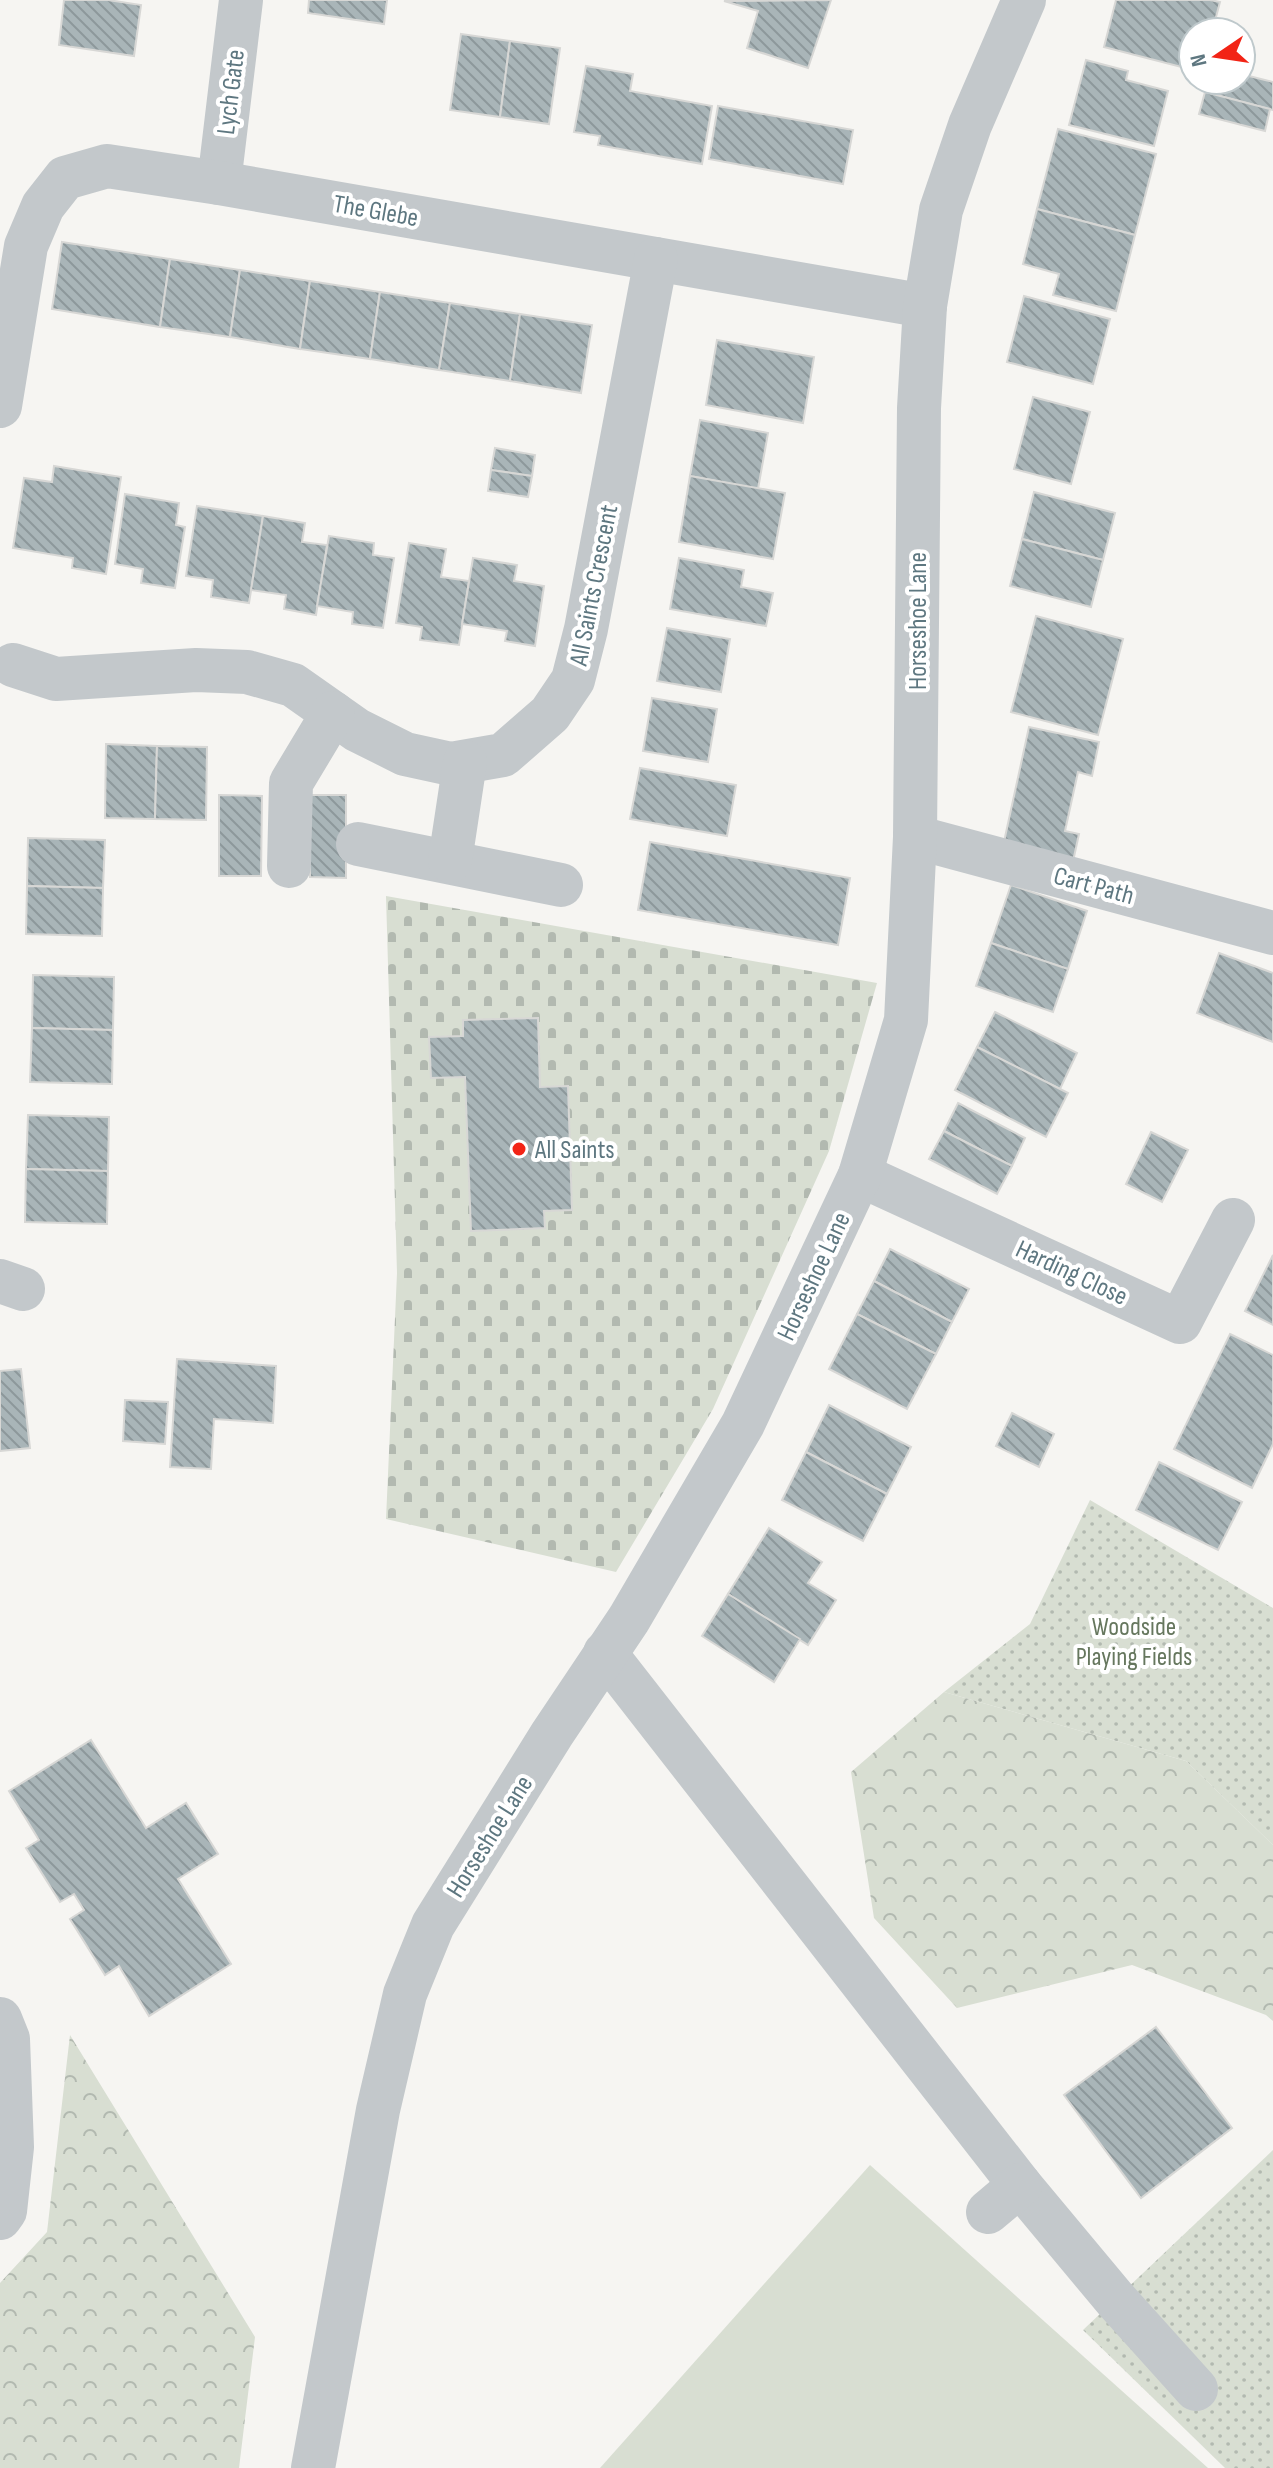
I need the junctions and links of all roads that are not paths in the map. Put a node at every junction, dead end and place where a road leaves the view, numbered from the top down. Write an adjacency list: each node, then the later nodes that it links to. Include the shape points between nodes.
1 (241, 0): 3 (street, Lych Gate)
2 (1024, 0): 5 (street, Horseshoe Lane, via 970,125 941,210)
3 (219, 183): 4 (street, The Glebe); 6 (street, The Glebe, via 107,166 65,178 43,206 26,246)
4 (656, 259): 5 (street, The Glebe); 9 (street, All Saints Crescent, via 573,680 550,714 503,755)
5 (925, 306): 10 (street, Horseshoe Lane, via 919,408)
6 (0, 406)
7 (4, 665): 8 (street, All Saints Crescent, via 56,679 247,672 293,685)
8 (333, 713): 9 (street, All Saints Crescent, via 405,754); 13 (street, via 291,783)
9 (465, 762): 12 (street)
10 (915, 837): 15 (street, Cart Path); 16 (street, Horseshoe Lane, via 906,1020)
11 (358, 844): 12 (street)
12 (450, 861): 14 (street)
13 (289, 866)
14 (561, 885)
15 (1273, 933)
16 (860, 1175): 17 (street, Harding Close, via 1180,1322); 18 (street, Horseshoe Lane, via 743,1424)
17 (1233, 1220)
18 (605, 1653): 21 (street, via 1004,2198 1115,2299); 22 (street, Horseshoe Lane, via 433,1925 405,1994 378,2110)
19 (0, 2019): 20 (street, via 8,2039 12,2147)
20 (0, 2218)
21 (1196, 2389)
22 (313, 2468)

